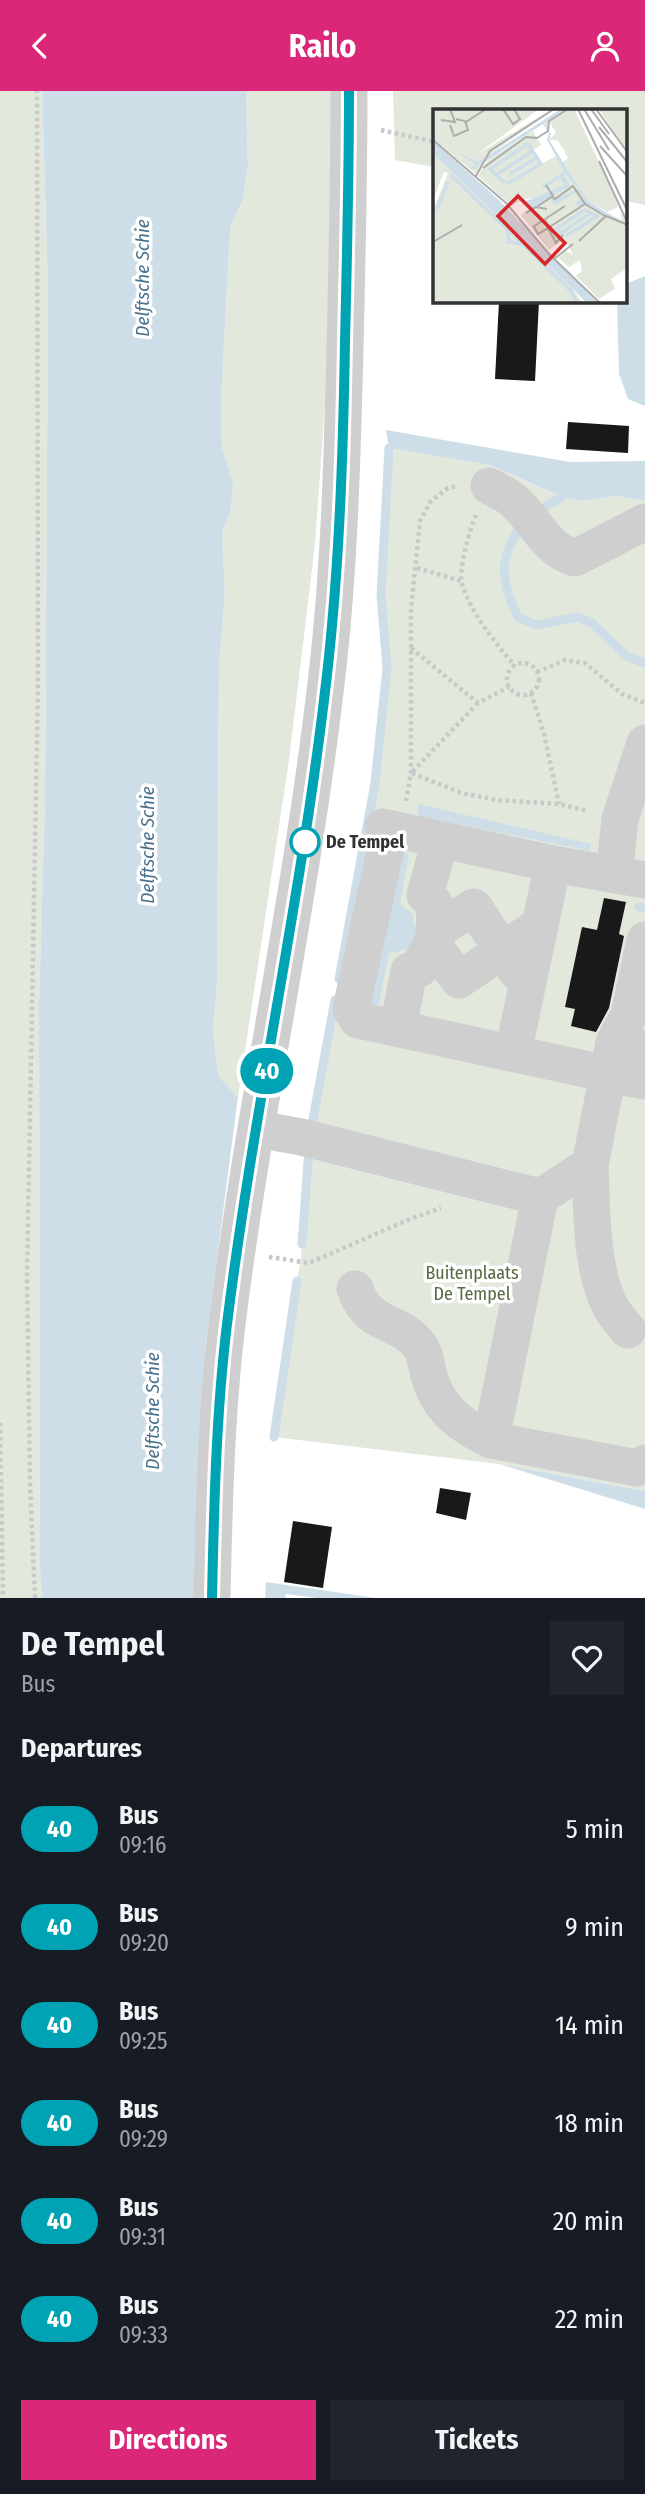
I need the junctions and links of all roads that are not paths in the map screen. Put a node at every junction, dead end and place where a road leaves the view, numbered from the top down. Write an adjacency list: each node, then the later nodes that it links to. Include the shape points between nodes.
1 (349, 91): 17 (street, via 344,412 325,697)
2 (489, 486): 3 (street, via 509,497 551,546 575,558)
3 (645, 522)
4 (645, 743): 7 (street, via 620,819)
5 (440, 841): 6 (street); 9 (street, via 425,895 434,903); 13 (street, via 389,829 351,1009 358,1020)
6 (553, 864): 7 (street); 8 (street)
7 (629, 877)
8 (540, 925): 11 (street); 12 (street)
9 (433, 937): 11 (street, via 459,980); 11 (street, via 474,907); 13 (street, via 419,969 408,971)
10 (645, 940): 15 (street)
11 (503, 952): 12 (street)
12 (527, 988): 14 (street)
13 (398, 1028): 14 (street)
14 (513, 1053): 15 (street)
15 (622, 1055): 16 (street); 18 (street)
16 (645, 1081)
17 (257, 1129): 19 (street); 24 (street, via 236,1253 222,1386)
18 (590, 1165): 19 (street); 21 (street, via 600,1279 611,1308)
19 (540, 1197): 22 (street)
20 (355, 1289): 22 (street, via 368,1313 418,1344 443,1408 456,1421)
21 (628, 1330)
22 (491, 1440): 23 (street, via 637,1468)
23 (645, 1463)
24 (212, 1598)

